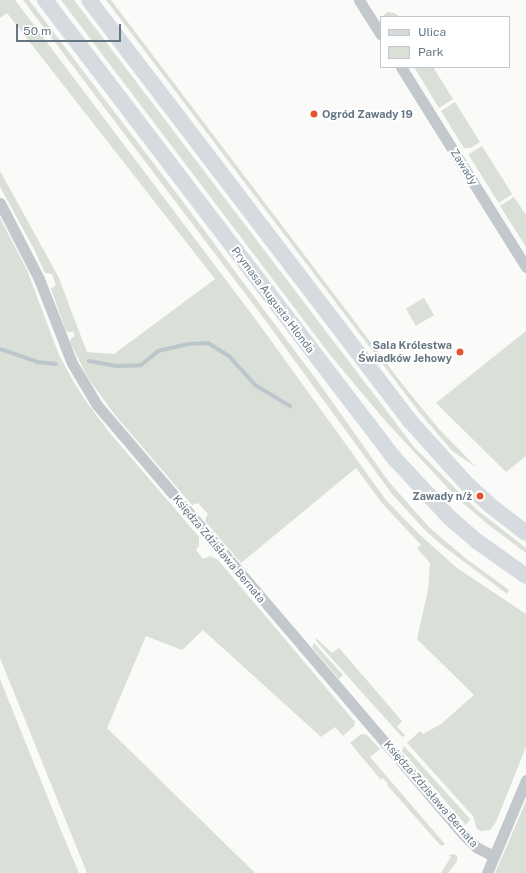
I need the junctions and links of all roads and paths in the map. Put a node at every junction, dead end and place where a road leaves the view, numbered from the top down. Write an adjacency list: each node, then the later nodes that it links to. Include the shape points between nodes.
1 (46, 0): 9 (main road, Prymasa Augusta Hlonda, via 394,458 450,518)
2 (89, 0): 8 (main road, via 410,421 465,482)
3 (359, 0): 4 (street)
4 (380, 33)
5 (402, 68): 7 (street, Zawady)
6 (0, 203): 11 (street, Księdza Zdzisława Bernata, via 38,279 72,363 97,405 463,834 479,850)
7 (526, 267)
8 (526, 533)
9 (526, 576)
10 (526, 780): 11 (street)
11 (494, 856): 12 (street)
12 (487, 873)

